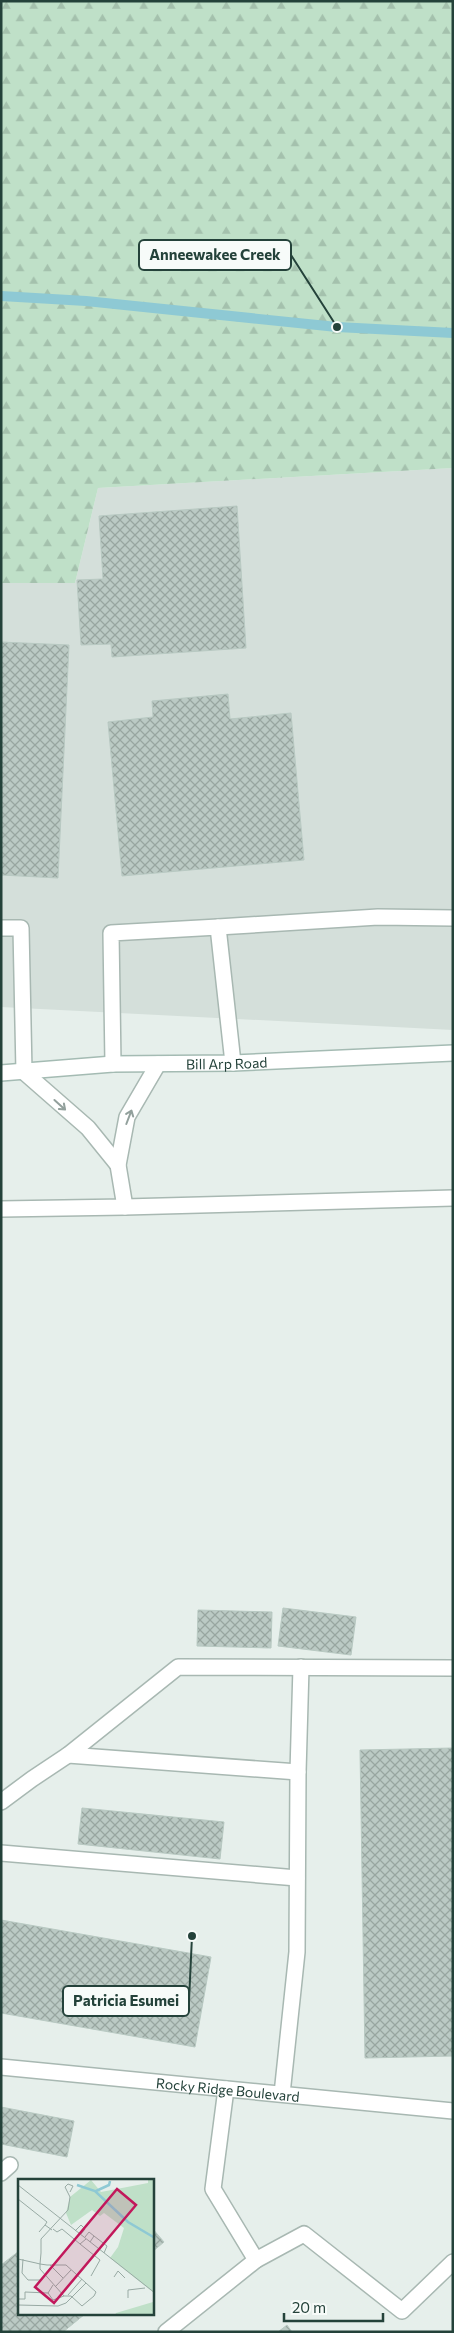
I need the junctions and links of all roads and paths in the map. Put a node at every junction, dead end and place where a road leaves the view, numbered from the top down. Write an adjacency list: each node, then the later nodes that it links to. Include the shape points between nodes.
1 (453, 918): 2 (street, via 378,917)
2 (218, 927): 5 (street); 6 (street, via 111,933)
3 (1, 928): 8 (street, via 21,928)
4 (453, 1054): 5 (street, Bill Arp Road)
5 (233, 1063): 7 (street, Bill Arp Road)
6 (113, 1064): 7 (street, Bill Arp Road); 8 (street, Bill Arp Road)
7 (158, 1064): 10 (street, one-way to 7, via 127,1117)
8 (24, 1072): 9 (street, Bill Arp Road); 10 (street, one-way to 10, via 88,1128)
9 (1, 1073)
10 (118, 1165): 12 (street)
11 (453, 1198): 12 (street)
12 (125, 1207): 13 (street)
13 (1, 1209)
14 (301, 1667): 15 (street); 16 (street, via 178,1667); 17 (street)
15 (453, 1668)
16 (68, 1756): 17 (street); 18 (street)
17 (298, 1772): 20 (street)
18 (1, 1802)
19 (1, 1853): 20 (street)
20 (297, 1878): 23 (street, via 297,1952)
21 (1, 2068): 22 (street, Rocky Ridge Boulevard)
22 (226, 2089): 23 (street, Rocky Ridge Boulevard); 27 (street, via 213,2189)
23 (282, 2094): 24 (street, Rocky Ridge Boulevard)
24 (453, 2111)
25 (1, 2163): 26 (street, via 10,2165)
26 (1, 2173)
27 (256, 2260): 28 (street, via 304,2234 402,2311); 29 (street)
28 (453, 2262)
29 (166, 2332)

